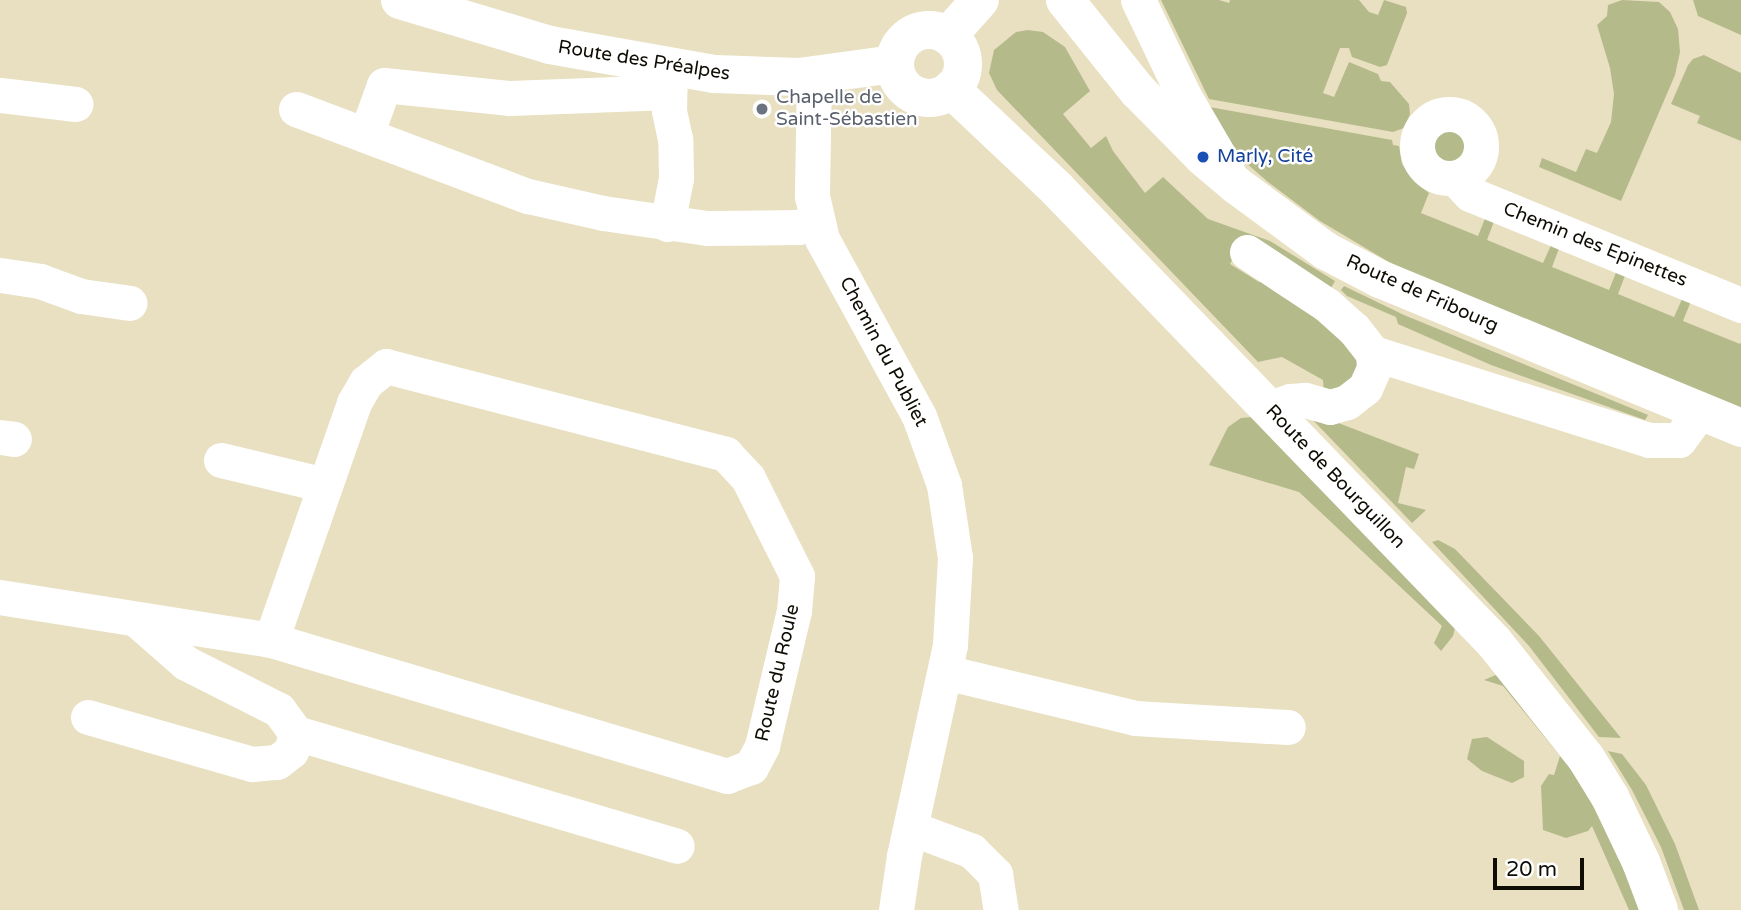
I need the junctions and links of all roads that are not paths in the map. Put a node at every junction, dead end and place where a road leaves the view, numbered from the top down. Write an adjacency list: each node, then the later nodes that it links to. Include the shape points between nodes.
1 (400, 0): 8 (main road, Route des Préalpes)
2 (980, 0): 5 (main road)
3 (1065, 0): 15 (main road, Route de Fribourg, via 1138,91)
4 (1138, 0): 15 (street, via 1184,96)
5 (948, 36): 6 (main road, via 928,30 908,36); 9 (main road, via 963,62)
6 (894, 65): 7 (main road, Route des Préalpes); 9 (main road, via 902,85 920,96 931,98)
7 (814, 76): 8 (main road, Route des Préalpes); 16 (street, Chemin du Publiet, via 811,196)
8 (670, 80): 13 (street, via 510,98 384,85); 17 (street, via 676,178)
9 (951, 89): 23 (main road, Route de Bourguillon, via 1057,189)
10 (0, 95): 11 (street)
11 (75, 104)
12 (296, 109): 13 (street)
13 (366, 135): 17 (street, via 528,196)
14 (1455, 178): 21 (street, Chemin des Epinettes, via 1470,194)
15 (1236, 185): 24 (main road, Route de Fribourg, via 1326,251 1380,279)
16 (817, 222): 17 (street, via 798,227 707,228); 31 (street, Chemin du Publiet, via 919,416 944,485 955,558)
17 (667, 223)
18 (1247, 252): 22 (street, via 1327,305)
19 (0, 275): 20 (street)
20 (130, 303)
21 (1741, 305)
22 (1373, 354): 23 (street, via 1374,368 1365,388 1347,402 1330,407 1290,401); 24 (street, via 1649,440 1679,440)
23 (1270, 408): 39 (main road, Route de Bourguillon, via 1494,642 1560,722 1609,797)
24 (1700, 411): 25 (main road, Route de Fribourg)
25 (1741, 428)
26 (221, 460): 27 (street)
27 (325, 485): 30 (street, Route du Roule); 30 (street, Route du Roule, via 354,403 366,382 386,366 726,454 748,478 797,576 794,611 762,746 751,767 727,776)
28 (0, 597): 29 (street, Route du Roule)
29 (137, 620): 30 (street, Route du Roule); 34 (street, via 186,663 279,710)
30 (271, 640)
31 (945, 672): 33 (street, via 1135,718); 35 (street, Chemin du Publiet)
32 (88, 717): 34 (street, via 252,764 277,762 292,751)
33 (1288, 727)
34 (296, 733): 36 (street)
35 (911, 828): 37 (street, Chemin du Publiet); 38 (street, via 972,851 995,874)
36 (677, 846)
37 (896, 910)
38 (1001, 910)
39 (1659, 910)

